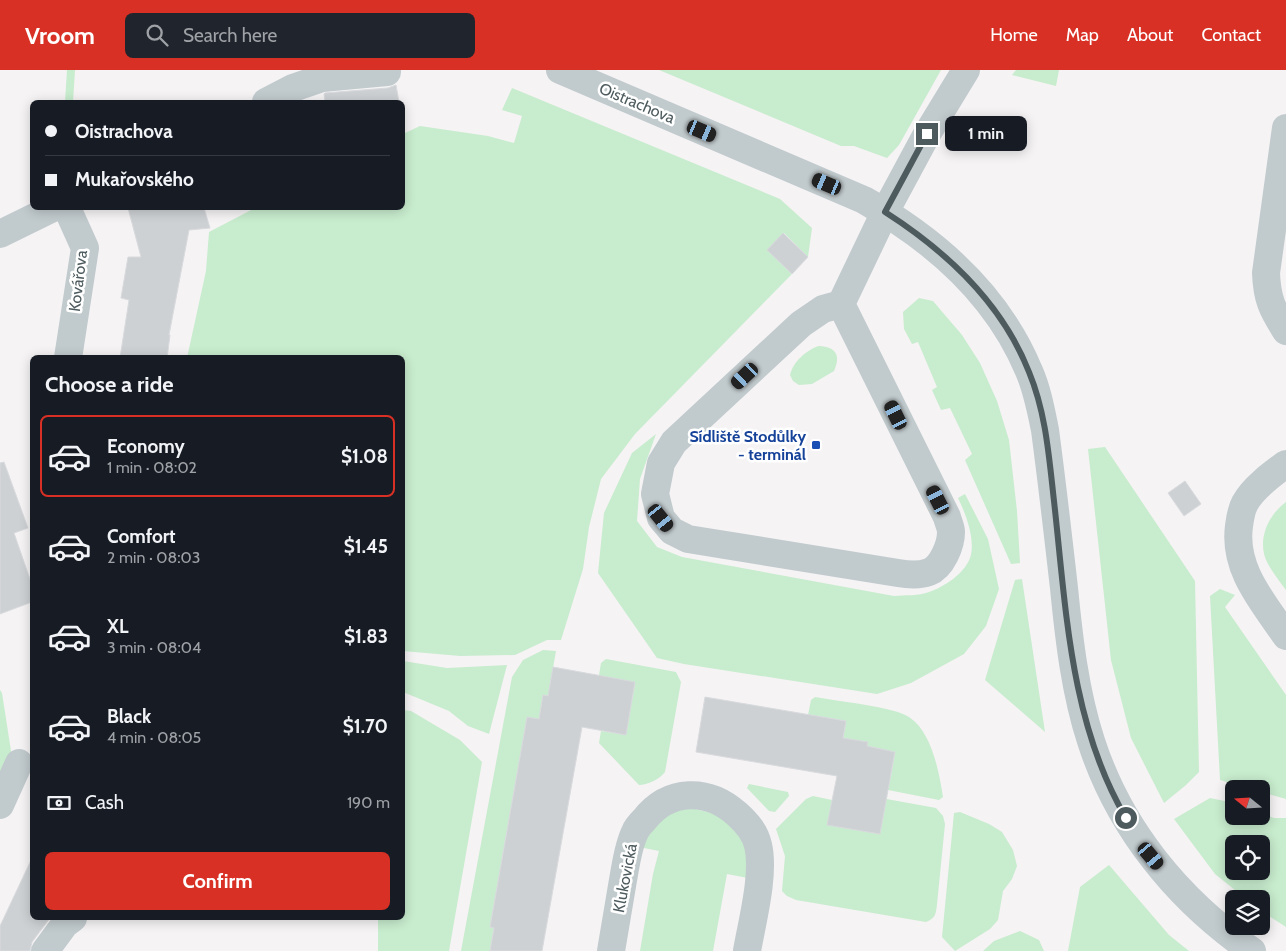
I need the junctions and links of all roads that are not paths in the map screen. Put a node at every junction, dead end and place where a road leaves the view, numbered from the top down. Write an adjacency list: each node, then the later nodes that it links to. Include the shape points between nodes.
1 (560, 70): 8 (street, Oistrachova, via 864,200)
2 (966, 70): 8 (street)
3 (387, 72): 4 (street, via 322,78)
4 (270, 100)
5 (1286, 128): 11 (street, via 1266,293)
6 (50, 210): 9 (street)
7 (68, 210): 12 (street, Kovářova, via 85,248)
8 (885, 212): 10 (street); 21 (street, Oistrachova, via 961,270 1014,340 1029,371 1045,430 1073,662 1091,742 1120,808 1151,856 1200,909)
9 (0, 234)
10 (841, 304): 10 (street, via 824,309 801,324 674,442 661,464 655,494 661,518 672,531 688,539 898,573 916,575 931,572 940,562 950,544 951,530 947,517)
11 (1286, 331)
12 (68, 355)
13 (1286, 464): 14 (street, via 1255,490 1245,504 1238,534 1238,551 1252,585)
14 (1286, 636)
15 (19, 763): 16 (street)
16 (0, 804)
17 (70, 920): 18 (street)
18 (44, 951)
19 (611, 951): 20 (street, Klukovická, via 629,848 635,831 663,802 694,795 730,807 753,832 758,846 760,862)
20 (747, 951)
21 (1252, 951)

